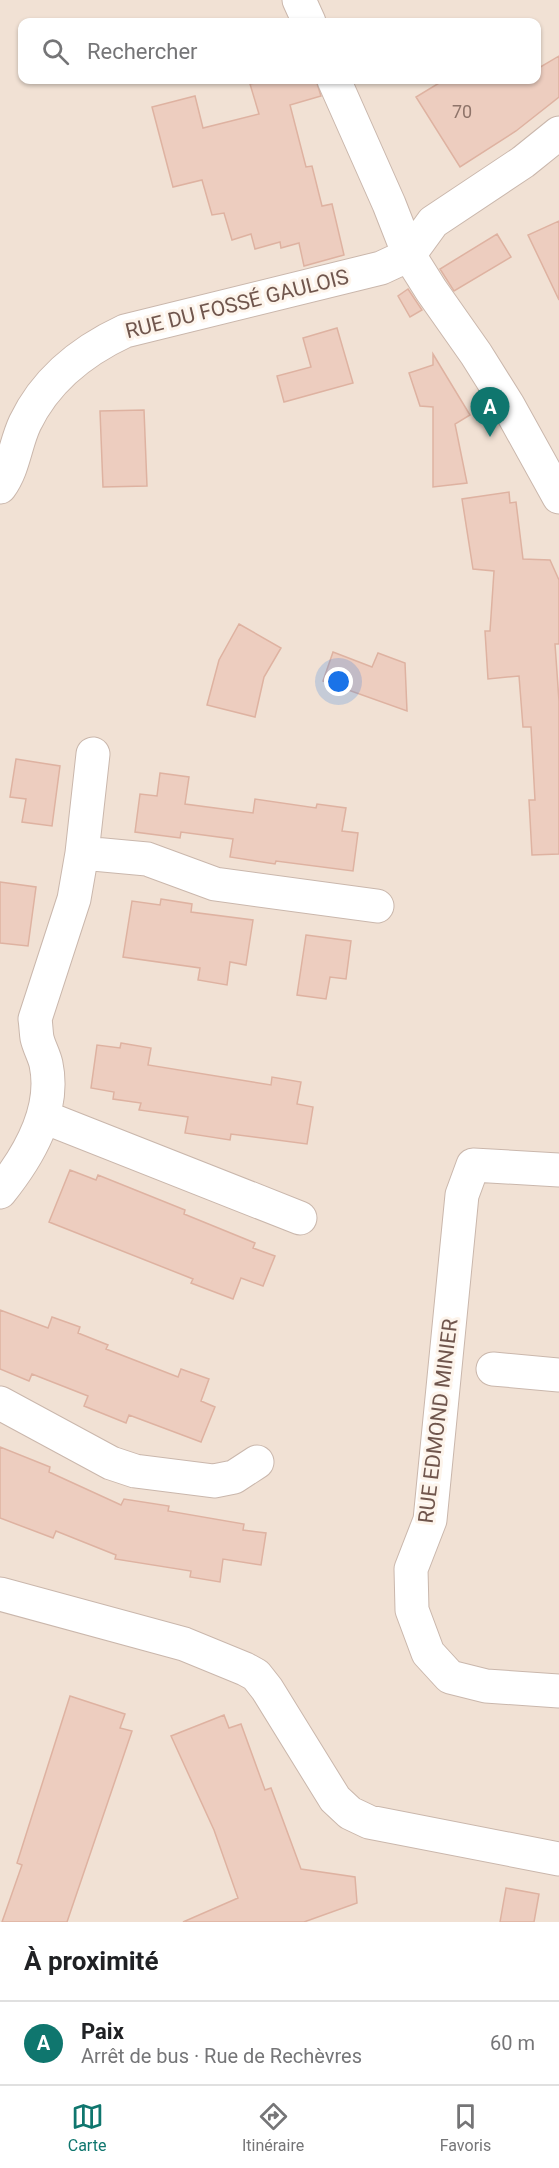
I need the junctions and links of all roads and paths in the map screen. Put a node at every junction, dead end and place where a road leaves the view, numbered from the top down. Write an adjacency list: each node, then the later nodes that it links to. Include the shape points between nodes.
1 (298, 0): 2 (street)
2 (307, 18)
3 (336, 84): 5 (street)
4 (559, 133): 5 (street, via 433,222)
5 (409, 255): 6 (street, RUE DU FOSSÉ GAULOIS, via 381,268 125,331 98,344 58,376 38,400); 7 (street, via 508,405)
6 (0, 487)
7 (559, 497)
8 (93, 754): 9 (street)
9 (82, 853): 10 (street, via 147,859 215,884); 11 (street, via 74,899 35,1019 46,1065)
10 (377, 906)
11 (44, 1117): 13 (street); 14 (street)
12 (559, 1170): 20 (street, RUE EDMOND MINIER, via 473,1165 462,1195 430,1520 411,1569 412,1610 428,1653 450,1677 486,1686)
13 (0, 1192)
14 (300, 1218)
15 (494, 1369): 16 (street)
16 (559, 1375)
17 (0, 1403): 18 (street, via 111,1463 135,1471 214,1482 234,1477)
18 (257, 1462)
19 (0, 1594): 21 (street, via 184,1644 256,1675 335,1799 350,1813 369,1822)
20 (559, 1690)
21 (559, 1859)

